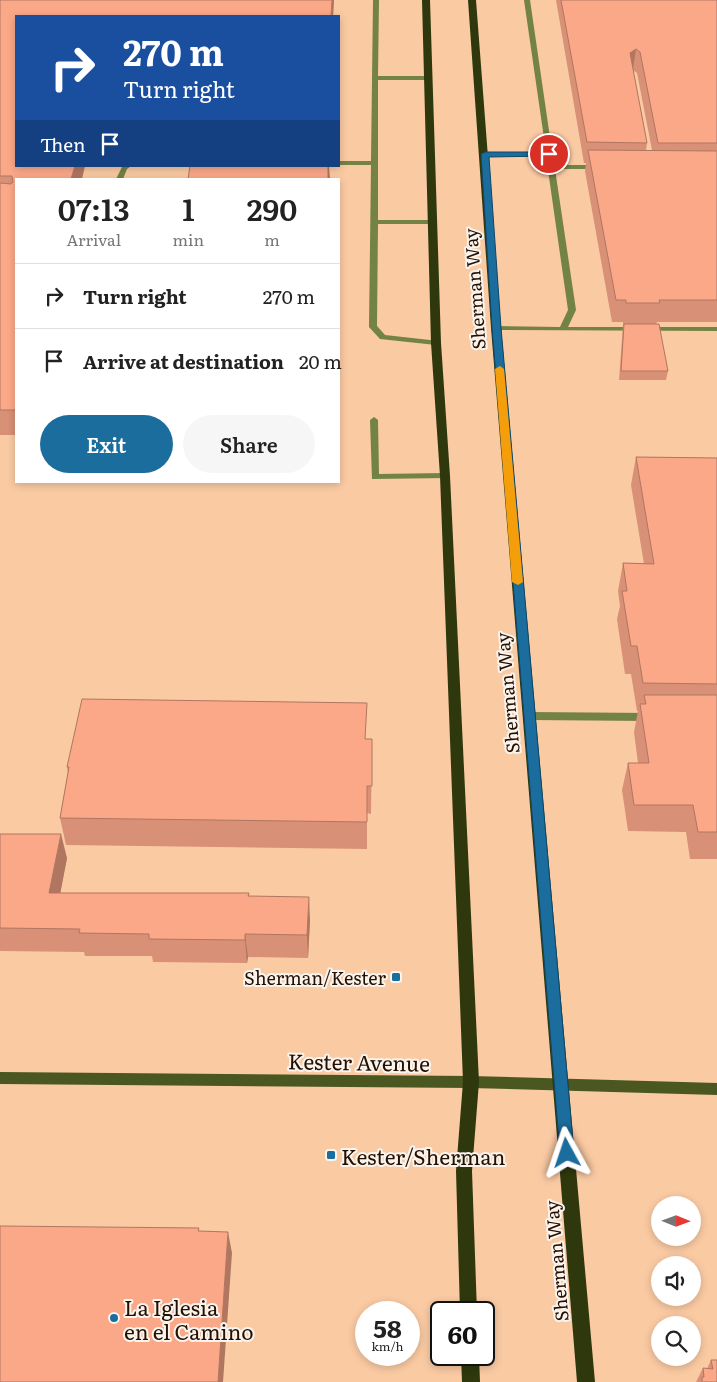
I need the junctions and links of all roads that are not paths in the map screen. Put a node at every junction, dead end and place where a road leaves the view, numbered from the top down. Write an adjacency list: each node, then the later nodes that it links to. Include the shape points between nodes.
1 (376, 0): 5 (lane)
2 (426, 0): 6 (main road)
3 (472, 0): 7 (main road, Sherman Way)
4 (527, 0): 8 (lane)
5 (375, 78): 6 (lane); 10 (lane)
6 (428, 78): 16 (main road)
7 (485, 154): 8 (lane); 17 (main road, Sherman Way)
8 (549, 154): 12 (lane)
9 (340, 163): 10 (lane)
10 (374, 163): 15 (lane)
11 (126, 167): 14 (lane)
12 (552, 167): 13 (lane); 18 (lane, via 572,310)
13 (603, 167)
14 (119, 178)
15 (373, 222): 16 (lane); 20 (lane, via 373,327 383,337)
16 (432, 222): 20 (main road)
17 (496, 328): 18 (lane); 23 (main road, Sherman Way)
18 (563, 329): 19 (lane)
19 (717, 329)
20 (436, 344): 22 (main road)
21 (374, 420): 22 (lane, via 374,477)
22 (445, 476): 26 (main road)
23 (529, 716): 24 (lane); 27 (main road, Sherman Way)
24 (664, 717)
25 (0, 1078): 26 (main road, Kester Avenue)
26 (471, 1082): 27 (main road, Kester Avenue); 29 (main road, via 464,1171)
27 (561, 1084): 28 (main road, Kester Avenue); 32 (main road, Sherman Way)
28 (717, 1089)
29 (469, 1301)
30 (470, 1366): 31 (main road)
31 (471, 1382)
32 (586, 1382)

